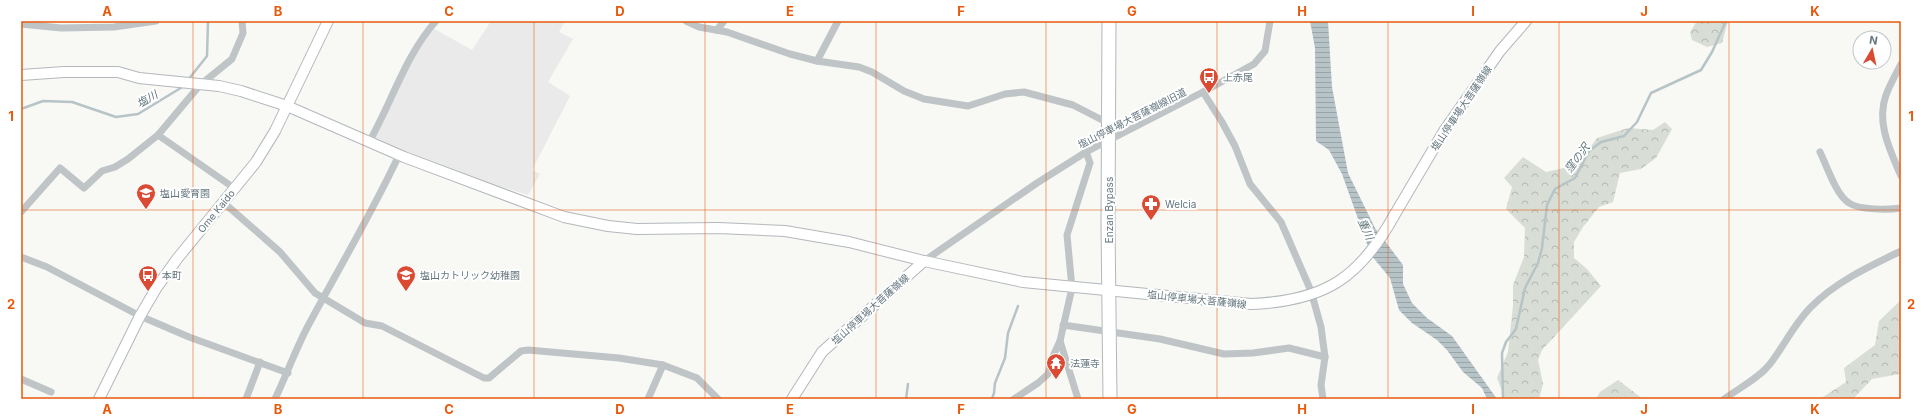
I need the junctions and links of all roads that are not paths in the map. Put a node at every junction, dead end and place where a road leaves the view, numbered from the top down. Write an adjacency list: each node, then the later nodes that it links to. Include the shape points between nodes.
1 (156, 21): 11 (street, via 107,27 61,28)
2 (242, 21): 16 (street, via 242,33 232,59)
3 (328, 21): 18 (street, Ome Kaido)
4 (436, 21): 22 (street, via 391,96)
5 (686, 21): 12 (street, via 699,27)
6 (724, 21): 12 (street)
7 (838, 21): 13 (street)
8 (1109, 21): 19 (highway, Enzan Bypass)
9 (1270, 21): 17 (street, 塩山停車場大菩薩嶺線旧道, via 1265,51 1254,64)
10 (1526, 21): 35 (street, 塩山停車場大菩薩嶺線, bridge, via 1500,51 1444,131 1382,238 1359,266 1332,285 1298,299 1251,304)
11 (21, 24)
12 (717, 30): 13 (street)
13 (817, 61): 19 (street, via 859,67 924,100 968,106 1005,94 1024,92 1073,105)
14 (1901, 64): 26 (street, via 1886,95 1882,117 1883,129)
15 (21, 75): 16 (street, via 118,72 140,78)
16 (200, 85): 18 (street, via 241,91); 20 (street)
17 (1203, 92): 21 (street, 塩山停車場大菩薩嶺線旧道); 41 (street, via 1235,146 1250,184 1281,222 1311,291 1321,327)
18 (287, 106): 22 (street); 27 (street, Ome Kaido, via 256,162)
19 (1108, 124): 21 (highway, Enzan Bypass)
20 (158, 135): 27 (street); 30 (street, via 128,159 102,171 84,188 60,168)
21 (1109, 139): 23 (street, 塩山停車場大菩薩嶺線旧道); 35 (highway, Enzan Bypass)
22 (369, 142): 25 (street)
23 (1086, 152): 33 (street, 塩山停車場大菩薩嶺線旧道); 34 (street, via 1090,163 1067,235)
24 (1820, 152): 29 (street, via 1839,192 1849,203 1881,209)
25 (399, 155): 33 (street, via 564,217 608,226 637,229 718,228 785,231 849,242); 36 (street)
26 (1901, 176)
27 (234, 188): 28 (street, Ome Kaido)
28 (223, 202): 36 (street, via 280,252 315,293); 37 (street, Ome Kaido, via 177,259)
29 (1901, 208)
30 (21, 212)
31 (1901, 251): 57 (street, via 1849,278 1812,306 1769,365 1758,376)
32 (21, 257): 37 (street, via 47,267)
33 (924, 261): 34 (street, 塩山停車場大菩薩嶺線, via 1024,282); 52 (street, 塩山停車場大菩薩嶺線, via 822,352)
34 (1072, 288): 35 (street, 塩山停車場大菩薩嶺線); 38 (street)
35 (1109, 291): 39 (highway, Enzan Bypass)
36 (324, 299): 43 (street, via 365,323 382,326 484,378 489,378 521,351 528,350 619,358); 44 (street, via 308,325)
37 (140, 316): 42 (street, via 189,337); 47 (street, Ome Kaido)
38 (1063, 325): 39 (street); 40 (street)
39 (1110, 331): 41 (street, via 1224,354 1289,348); 55 (highway, Enzan Bypass)
40 (1060, 341): 53 (street, via 1048,374); 54 (street)
41 (1325, 357): 56 (street, via 1321,385)
42 (260, 362): 44 (street); 48 (street)
43 (663, 365): 50 (street); 51 (street, via 697,378)
44 (288, 373): 49 (street)
45 (21, 379): 46 (street)
46 (52, 392)
47 (99, 399)
48 (246, 399)
49 (275, 399)
50 (648, 399)
51 (718, 399)
52 (792, 399)
53 (1014, 399)
54 (1078, 399)
55 (1110, 399)
56 (1323, 399)
57 (1724, 399)

